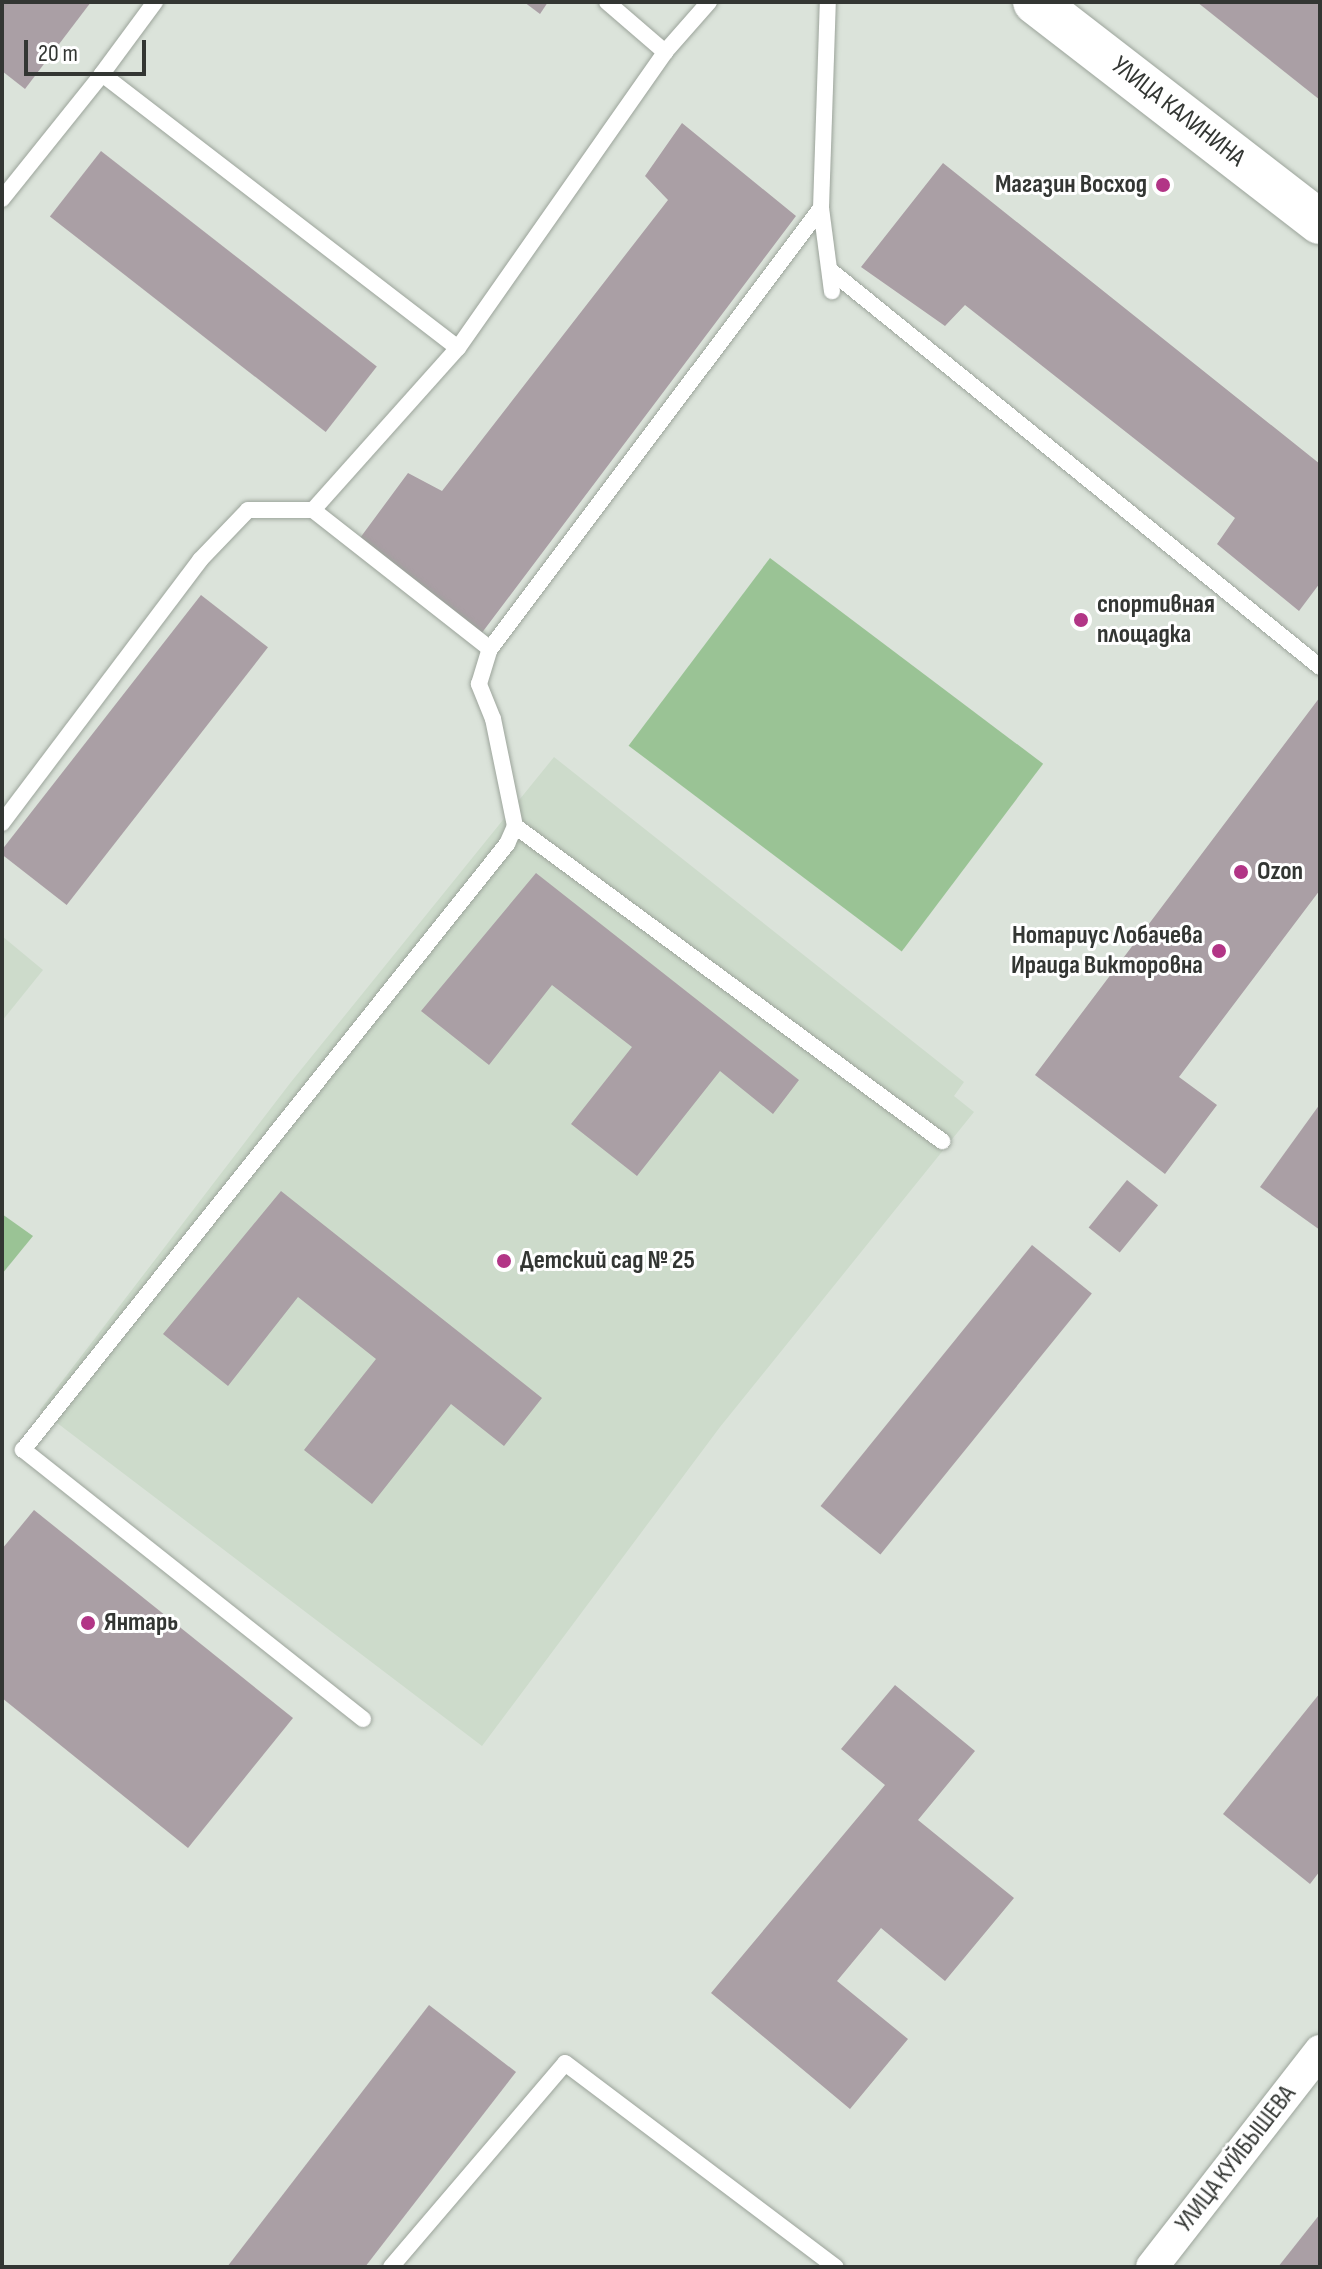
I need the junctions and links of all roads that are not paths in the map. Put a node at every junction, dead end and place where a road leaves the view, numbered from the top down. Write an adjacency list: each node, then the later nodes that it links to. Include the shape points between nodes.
1 (155, 2): 7 (lane)
2 (607, 2): 6 (lane)
3 (709, 2): 6 (lane)
4 (828, 2): 9 (lane)
5 (1035, 2): 10 (main road, УЛИЦА КАЛИНИНА)
6 (665, 52): 13 (lane)
7 (102, 74): 8 (lane); 13 (lane)
8 (2, 199)
9 (821, 208): 11 (lane); 15 (lane)
10 (1320, 222)
11 (831, 271): 12 (lane); 16 (lane)
12 (832, 291)
13 (458, 348): 14 (lane)
14 (313, 510): 15 (lane); 17 (lane, via 248,510 200,560)
15 (490, 649): 18 (lane, via 479,684 493,719)
16 (1320, 667)
17 (2, 823)
18 (515, 826): 19 (lane); 20 (lane, via 507,844 23,1450)
19 (942, 1141)
20 (363, 1719)
21 (1320, 2051): 24 (street, УЛИЦА КУЙБЫШЕВА)
22 (391, 2267): 23 (lane, via 565,2063)
23 (836, 2267)
24 (1152, 2267)

